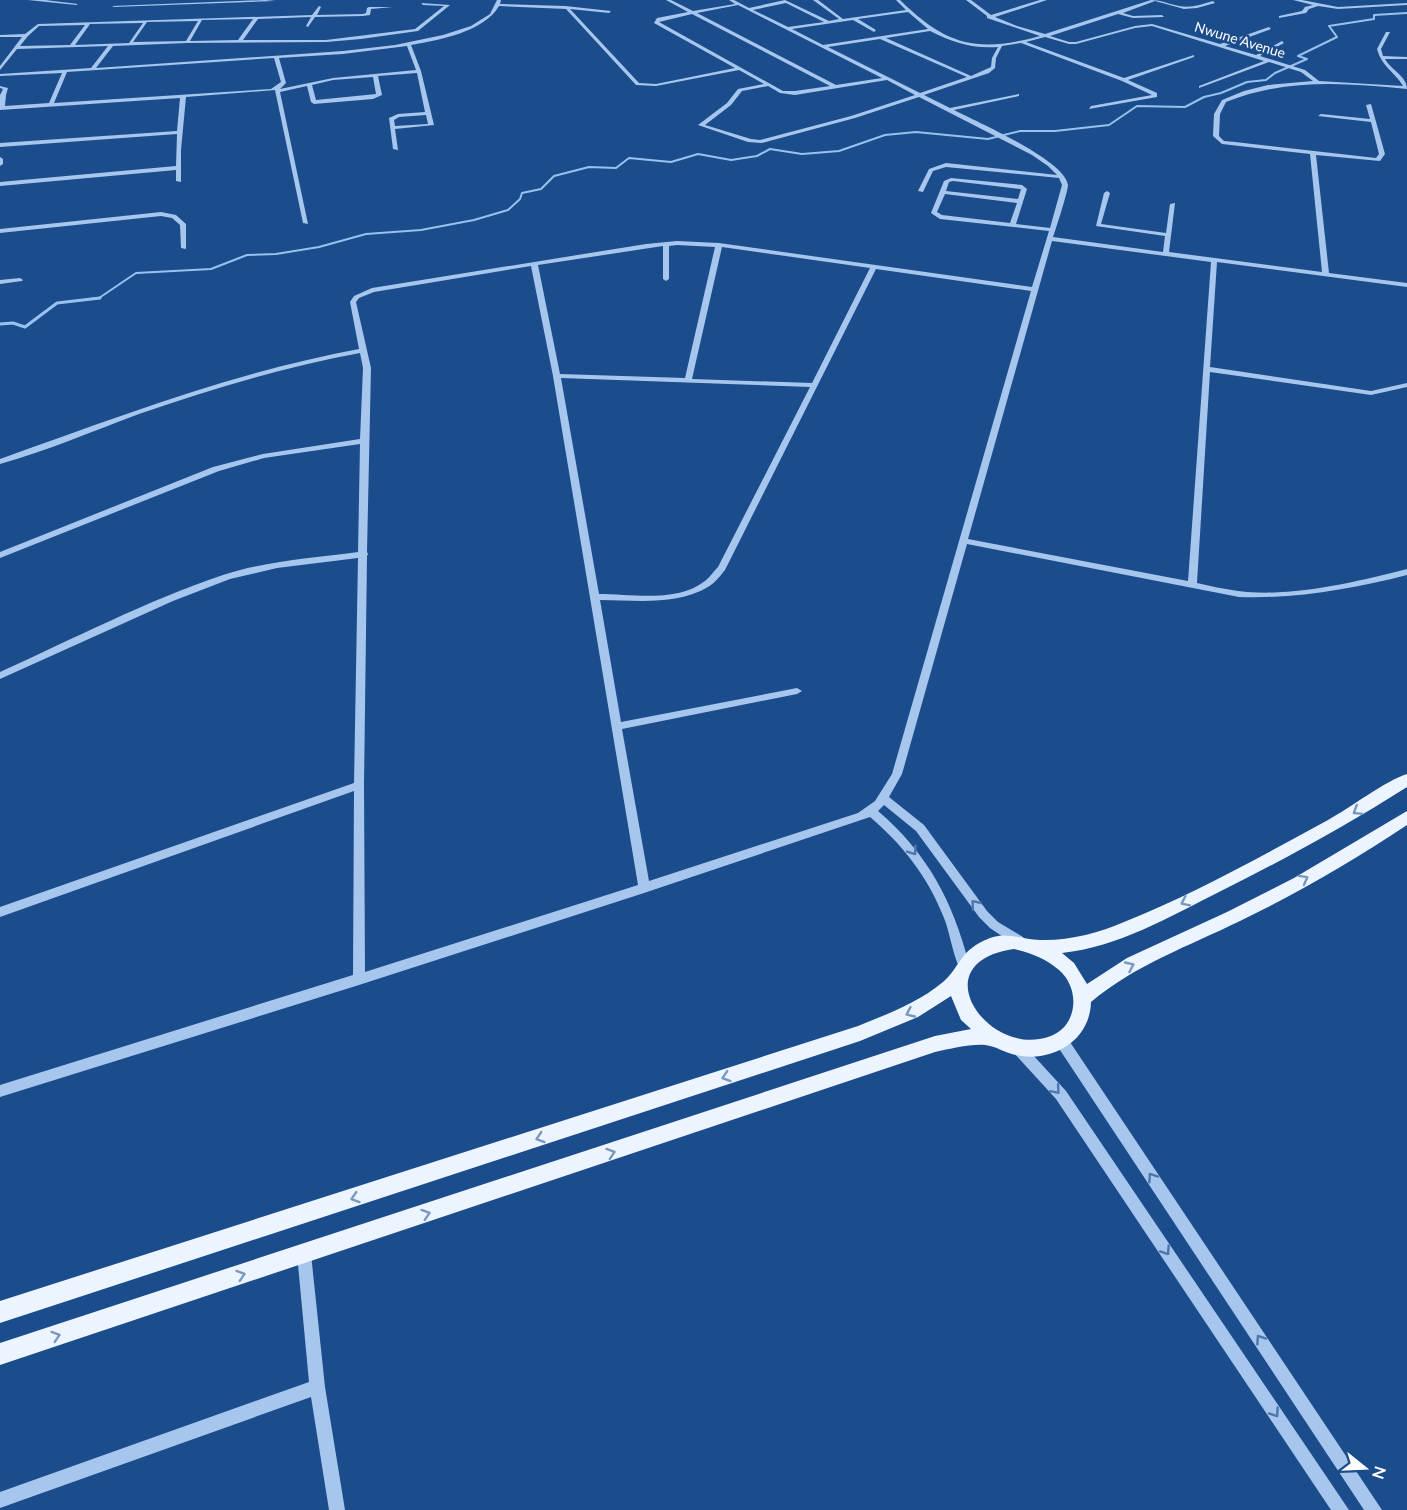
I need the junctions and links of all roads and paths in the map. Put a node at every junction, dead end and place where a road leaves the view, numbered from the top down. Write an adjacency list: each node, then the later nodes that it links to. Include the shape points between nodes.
1 (30, 0): 12 (street)
2 (668, 0): 34 (street)
3 (731, 0): 21 (street)
4 (753, 0): 25 (street)
5 (794, 0): 15 (street)
6 (815, 0): 43 (street)
7 (898, 0): 32 (street)
8 (968, 0): 37 (street)
9 (1042, 0): 37 (street)
10 (1156, 0): 29 (street); 35 (street)
11 (1295, 0): 23 (street)
12 (58, 1): 19 (street)
13 (214, 1): 14 (street); 24 (street)
14 (274, 1)
15 (784, 1): 25 (street); 46 (street)
16 (594, 2): 30 (street)
17 (1213, 2): 29 (street, via 1195,9)
18 (498, 3): 28 (street); 64 (street, via 486,20 467,29)
19 (76, 4)
20 (423, 4): 59 (street, via 448,5 416,30)
21 (739, 4): 31 (street); 34 (street)
22 (1407, 4): 23 (street, via 1348,8)
23 (1316, 5): 39 (street)
24 (114, 6)
25 (766, 6): 31 (street)
26 (319, 7): 36 (street)
27 (391, 7): 36 (street, via 369,8 368,14 363,15)
28 (565, 7): 30 (street); 82 (street, via 592,31 638,84 656,85)
29 (1178, 8): 38 (street)
30 (590, 9): 33 (street)
31 (749, 9): 50 (street)
32 (907, 10): 41 (street); 52 (street)
33 (609, 12)
34 (693, 12): 82 (street, via 656,22); 95 (street)
35 (1118, 13): 42 (street, Nwune Avenue); 56 (street)
36 (313, 16): 40 (street); 49 (street)
37 (989, 16): 56 (street)
38 (1162, 16): 42 (street); 48 (street)
39 (1281, 17)
40 (256, 18): 44 (street); 60 (street)
41 (853, 18): 43 (street); 53 (street)
42 (1133, 18): 48 (street, Nwune Avenue)
43 (842, 19): 46 (street)
44 (201, 20): 45 (street); 61 (street)
45 (146, 21): 47 (street); 66 (street)
46 (828, 22): 50 (street)
47 (89, 23): 55 (street, via 38,25); 67 (street)
48 (1151, 24): 56 (street, via 1076,43); 69 (street, Nwune Avenue)
49 (308, 26)
50 (788, 28): 68 (street)
51 (1269, 28): 69 (street)
52 (930, 30): 58 (street); 70 (street, via 967,45)
53 (874, 32)
54 (1388, 33): 76 (street, via 1380,49)
55 (26, 35): 57 (street); 71 (street)
56 (1047, 35): 62 (street)
57 (0, 36)
58 (882, 38): 68 (street); 88 (street)
59 (326, 40): 60 (street); 72 (street)
60 (240, 41): 61 (street)
61 (187, 42): 66 (street)
62 (1022, 42): 70 (street); 90 (street)
63 (1282, 42): 75 (street)
64 (408, 43): 72 (street); 85 (street)
65 (112, 44): 66 (street); 67 (street); 83 (street)
66 (130, 44)
67 (72, 45): 71 (street)
68 (824, 46): 89 (street)
69 (1220, 46): 75 (street, Nwune Avenue)
70 (1000, 47): 88 (street, via 993,68)
71 (15, 48): 78 (street)
72 (321, 53): 74 (street)
73 (1192, 56): 90 (street)
74 (276, 57): 83 (street); 98 (street, via 284,83)
75 (1256, 57): 80 (street, Nwune Avenue)
76 (1381, 57): 79 (street); 97 (street)
77 (0, 58): 78 (street)
78 (8, 58): 81 (street)
79 (1407, 58)
80 (1267, 61): 91 (street, Nwune Avenue, via 1313,76); 96 (street)
81 (0, 69)
82 (738, 69): 93 (street)
83 (92, 70): 84 (street)
84 (65, 71): 86 (street); 103 (street)
85 (419, 71): 87 (street); 108 (street)
86 (0, 75)
87 (375, 75): 92 (street); 92 (street, via 379,95 373,98 314,102)
88 (970, 77): 99 (street)
89 (887, 79): 95 (street); 99 (street)
90 (1124, 80): 106 (street, via 1155,96)
91 (1318, 82): 97 (street); 115 (street, via 1264,88 1224,101 1217,114 1216,136 1227,143)
92 (309, 83): 98 (street)
93 (767, 85): 95 (street, via 788,93); 99 (street, via 740,90 702,125 760,142 853,117)
94 (0, 87): 100 (street, via 6,88)
95 (836, 87)
96 (1201, 87)
97 (1407, 88)
98 (278, 89): 102 (street); 127 (street)
99 (918, 94): 107 (street)
100 (1, 95): 105 (street)
101 (1017, 95): 107 (street)
102 (183, 97): 103 (street); 112 (street)
103 (51, 105): 105 (street)
104 (1369, 105): 110 (street)
105 (1, 108)
106 (1091, 108)
107 (949, 110): 119 (street, via 1050,164)
108 (428, 113): 111 (street, via 393,117); 111 (street, via 431,125)
109 (1322, 116): 110 (street)
110 (1373, 122): 115 (street, via 1382,154 1378,159)
111 (392, 128): 114 (street)
112 (179, 132): 113 (street); 118 (street)
113 (0, 145)
114 (396, 149)
115 (1313, 153): 140 (street)
116 (0, 159): 117 (street)
117 (0, 164)
118 (177, 168): 120 (street); 121 (street)
119 (1062, 177): 122 (street, via 946,165 931,170); 129 (street, via 1065,190)
120 (179, 181)
121 (0, 184)
122 (921, 191)
123 (942, 192): 125 (street); 125 (street, via 950,179 1020,186 1024,189); 128 (street, via 936,216)
124 (1107, 193): 131 (street, via 1098,225)
125 (1019, 201): 128 (street)
126 (1173, 204): 131 (street)
127 (306, 223)
128 (1012, 226): 129 (street)
129 (1053, 230): 132 (street)
130 (0, 231): 135 (street, via 161,214 174,216 183,224)
131 (1169, 235): 136 (street)
132 (1051, 239): 136 (street); 145 (street)
133 (666, 244): 134 (street); 138 (street); 141 (street)
134 (719, 245): 139 (street); 149 (street)
135 (184, 248)
136 (1166, 254): 137 (street)
137 (1214, 260): 140 (street); 147 (street)
138 (534, 264): 146 (street, via 363,293 353,302); 148 (street)
139 (873, 267): 145 (street); 150 (street)
140 (1326, 275): 144 (street)
141 (666, 279)
142 (20, 280): 143 (street)
143 (0, 282)
144 (1407, 285)
145 (1036, 290): 154 (street)
146 (363, 350): 152 (street, via 367,368); 153 (street, via 250,375)
147 (1207, 369): 151 (street, via 1371,393); 158 (street)
148 (557, 376): 149 (street); 159 (street)
149 (688, 381): 150 (street)
150 (814, 385): 159 (street, via 731,552 706,584 669,596)
151 (1407, 385)
152 (364, 441): 155 (street); 156 (street, via 287,452 228,466)
153 (0, 462)
154 (963, 542): 158 (street); 165 (street, via 897,774)
155 (364, 554): 160 (street, via 277,565 227,577); 164 (street)
156 (0, 555)
157 (1407, 572): 158 (street, via 1290,595 1239,594)
158 (1192, 585)
159 (595, 597): 162 (street)
160 (0, 676)
161 (797, 691): 162 (street)
162 (616, 726): 168 (street)
163 (1407, 780): 171 (main road, one-way to 171, via 1347,818 1174,908 1089,941)
164 (359, 785): 169 (street); 173 (street)
165 (884, 799): 166 (street); 170 (street, one-way to 165, via 983,914 920,828)
166 (871, 811): 168 (street); 172 (street, one-way to 172, via 910,846 931,876 949,912)
167 (1407, 817): 174 (main road, one-way to 167, via 1109,976 1240,913 1363,847)
168 (644, 888): 173 (street)
169 (0, 912)
170 (1019, 941): 171 (main road); 172 (main road, via 1002,941 972,952)
171 (1039, 947): 174 (main road, via 1069,969)
172 (960, 972): 175 (main road, via 957,992 964,1011); 180 (main road, one-way to 180, via 943,994 928,1004 860,1033)
173 (359, 980): 178 (street)
174 (1082, 999): 176 (main road, via 1079,1021)
175 (991, 1037): 177 (main road); 179 (main road, one-way to 175, via 935,1044)
176 (1060, 1040): 177 (main road, via 1043,1047); 186 (street, one-way to 176)
177 (1017, 1047): 185 (street, one-way to 185, via 1061,1095)
178 (0, 1091)
179 (304, 1254): 181 (main road, one-way to 179); 182 (street)
180 (0, 1312)
181 (0, 1354)
182 (317, 1387): 183 (street); 184 (street)
183 (0, 1500)
184 (337, 1510)
185 (1341, 1510)
186 (1374, 1510)

